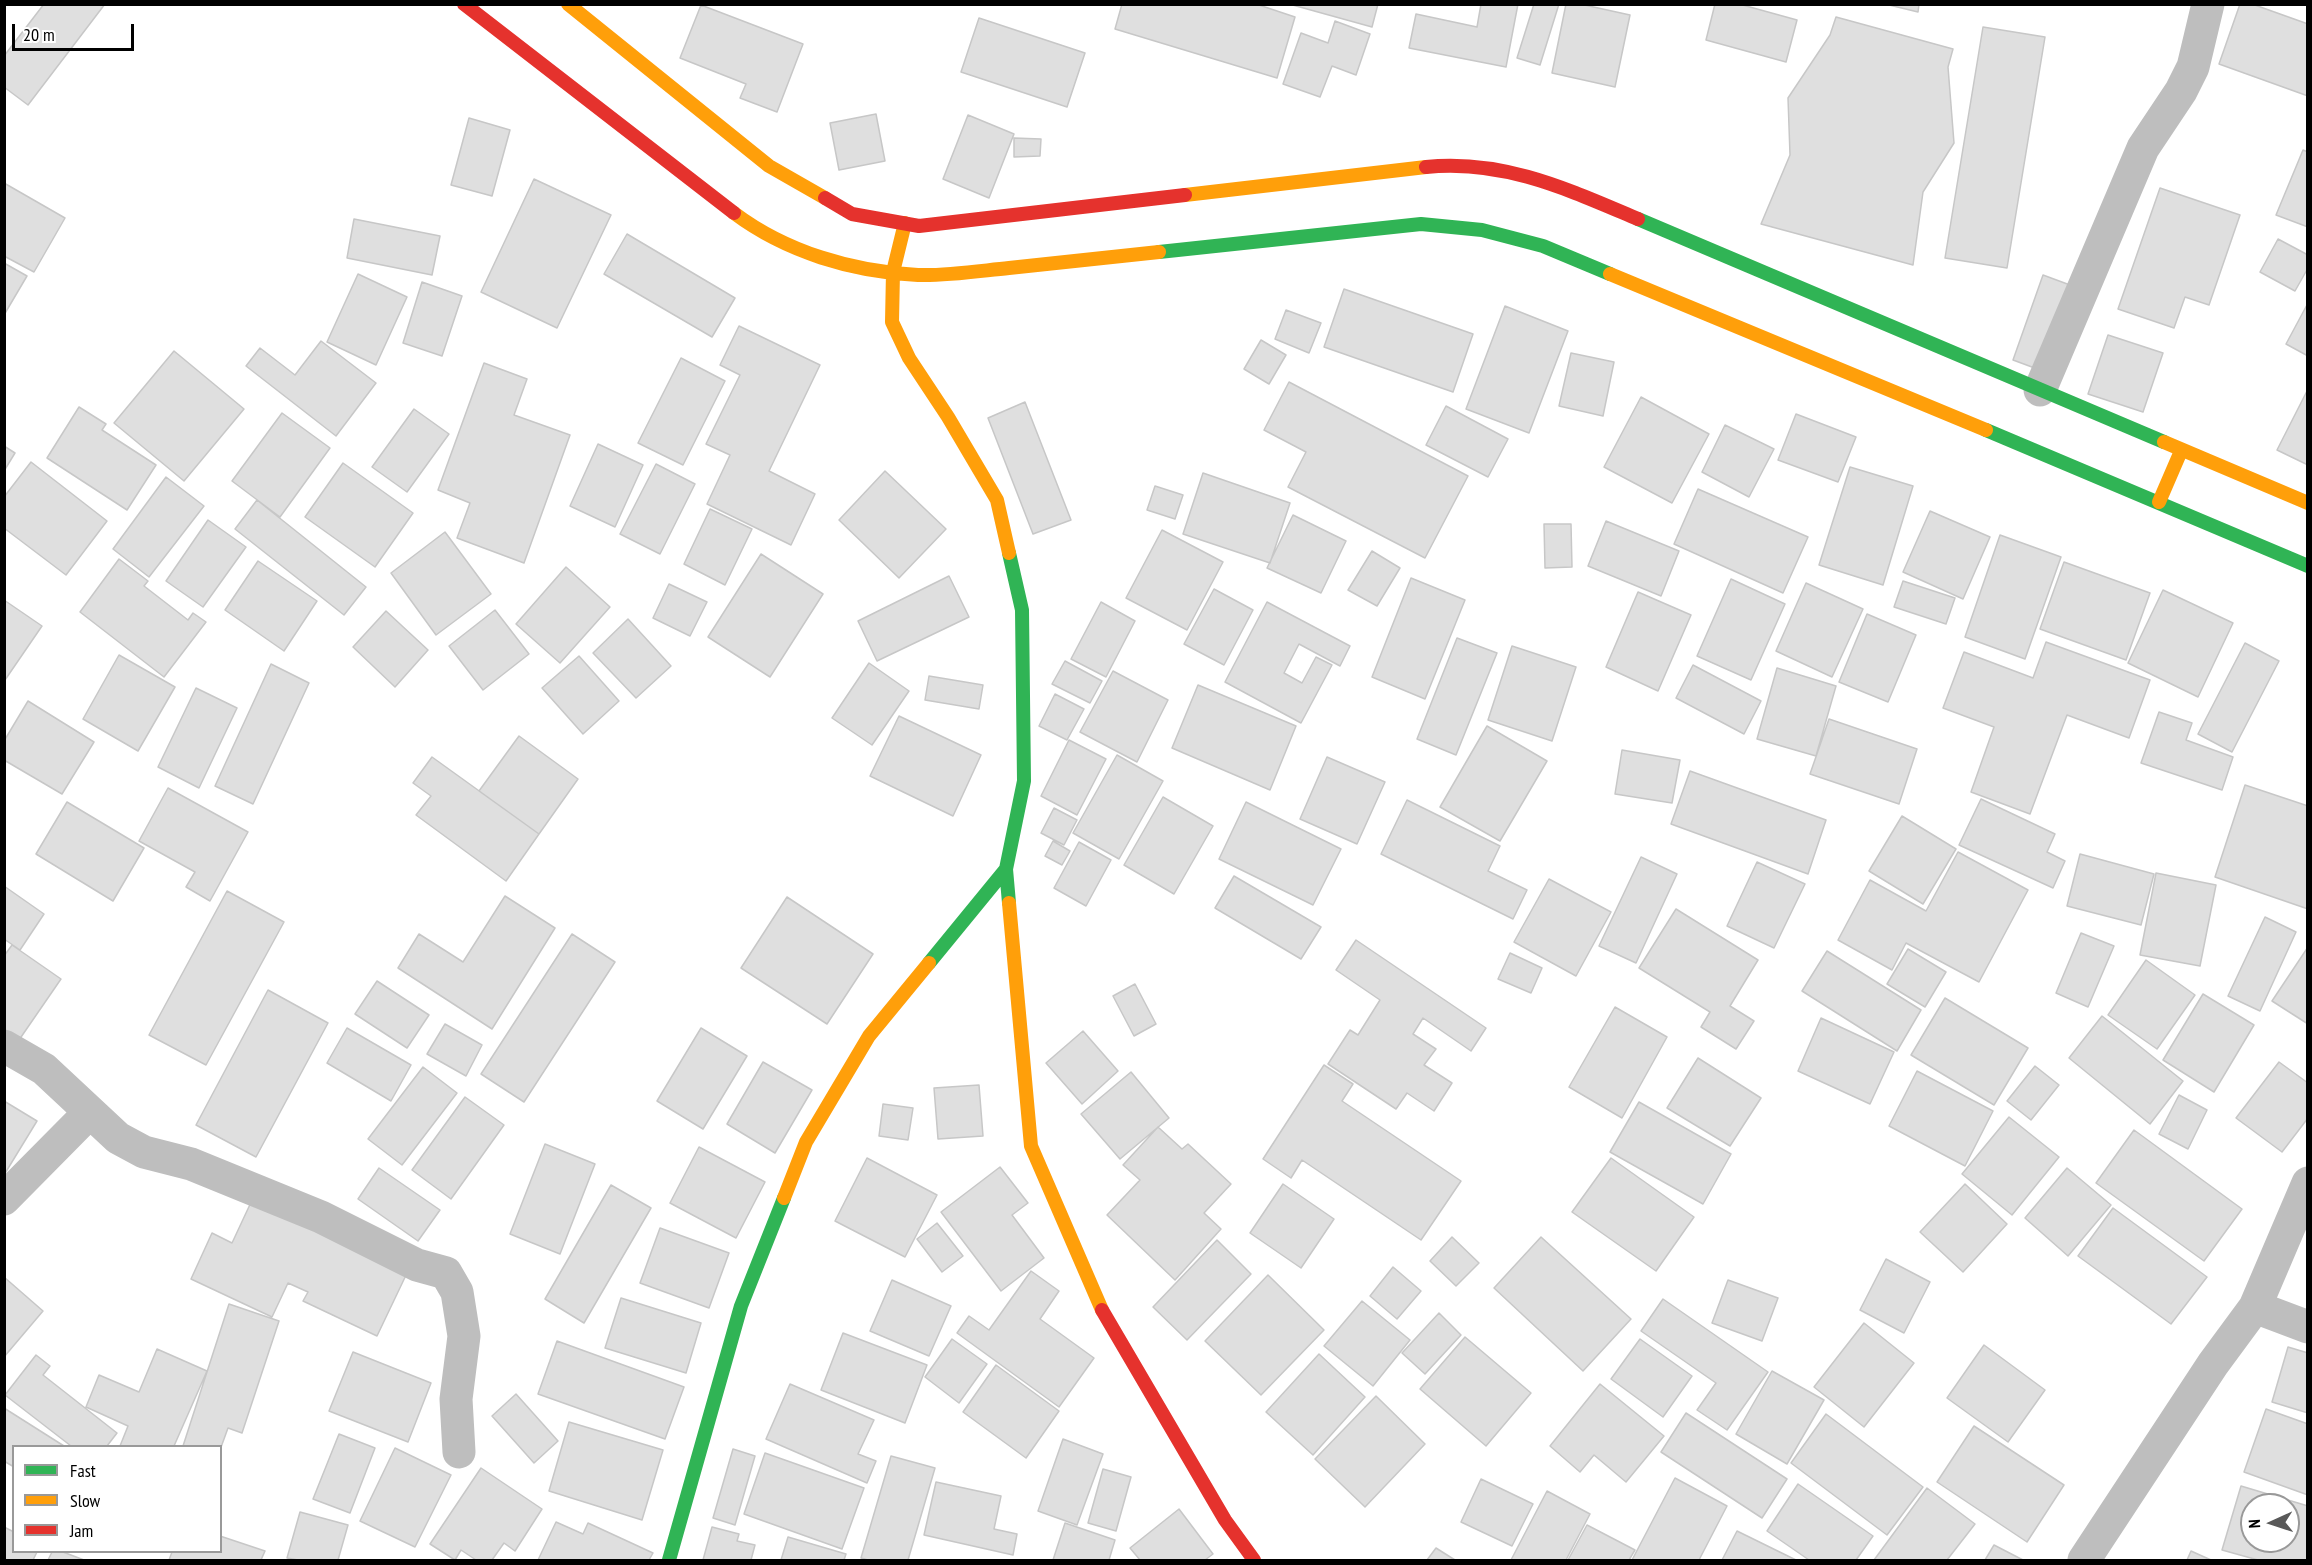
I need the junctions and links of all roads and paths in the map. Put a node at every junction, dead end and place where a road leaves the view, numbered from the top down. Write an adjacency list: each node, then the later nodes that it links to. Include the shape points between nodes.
1 (464, 4): 5 (main road, via 749,224 794,249 856,267)
2 (568, 4): 4 (main road, via 769,166 852,214)
3 (2208, 4): 6 (street, via 2193,67 2143,148)
4 (905, 224): 5 (main road); 6 (main road, via 919,226 1439,166 1495,168 1553,183)
5 (893, 272): 8 (main road, via 989,270 1421,224 1482,230 1543,246); 11 (main road, via 892,322 909,358 997,500 1022,610 1024,781)
6 (2040, 390): 7 (main road)
7 (2181, 451): 8 (main road); 9 (main road)
8 (2159, 502): 10 (main road)
9 (2307, 503)
10 (2307, 566)
11 (1006, 869): 19 (main road, via 869,1036 806,1142 741,1306); 20 (main road, via 1031,1146 1103,1312 1225,1520)
12 (4, 1046): 13 (street, via 44,1069)
13 (90, 1112): 15 (street); 18 (street, via 118,1138 144,1152 191,1164 321,1217 417,1265 446,1273 457,1292 464,1336 456,1399)
14 (2307, 1183): 16 (street)
15 (4, 1199)
16 (2255, 1307): 17 (street); 21 (street)
17 (2307, 1327)
18 (459, 1452)
19 (669, 1560)
20 (1254, 1560)
21 (2084, 1560)

